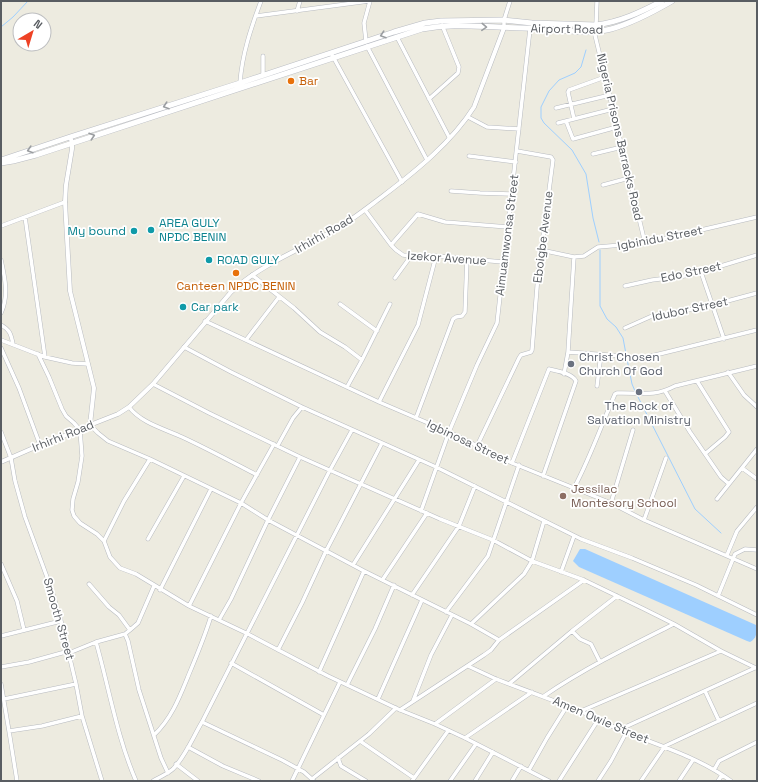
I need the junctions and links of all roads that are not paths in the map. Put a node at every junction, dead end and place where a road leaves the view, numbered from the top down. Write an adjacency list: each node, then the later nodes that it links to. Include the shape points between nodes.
1 (261, 1): 9 (street)
2 (300, 1): 8 (street)
3 (370, 1): 8 (street); 17 (street, via 364,23)
4 (510, 1): 10 (street)
5 (597, 1): 11 (street)
6 (662, 1): 11 (main road, Airport Road, via 627,17)
7 (672, 1): 15 (main road, Airport Road, via 635,20 610,29)
8 (297, 11): 9 (street)
9 (256, 16): 22 (street, via 244,54)
10 (504, 20): 11 (main road, Airport Road); 13 (street); 17 (main road, Airport Road, one-way to 17, via 425,23)
11 (596, 24)
12 (442, 25): 13 (main road, Airport Road, one-way to 13); 16 (main road, Airport Road); 24 (street, via 458,73)
13 (504, 28): 14 (main road, Airport Road); 28 (street, Irhirhi Road, via 478,98)
14 (530, 29): 15 (main road, Airport Road); 33 (street, Aimuamwonsa Street)
15 (594, 31): 21 (street, Nigeria Prisons Barracks Road)
16 (397, 37): 17 (main road, Airport Road); 24 (street)
17 (366, 44): 18 (main road); 42 (street)
18 (333, 55): 20 (main road); 36 (main road, one-way to 18, via 243,88); 46 (street)
19 (263, 56): 20 (street)
20 (263, 75): 22 (main road)
21 (605, 77): 23 (street, Nigeria Prisons Barracks Road); 25 (street, via 569,90)
22 (240, 84): 34 (main road, one-way to 34)
23 (610, 95): 25 (street); 27 (street, Nigeria Prisons Barracks Road)
24 (429, 99): 35 (street)
25 (571, 104): 26 (street); 29 (street)
26 (556, 108)
27 (613, 110): 29 (street); 32 (street, Nigeria Prisons Barracks Road)
28 (468, 117): 33 (street, via 488,127); 35 (street, Irhirhi Road)
29 (574, 119): 30 (street)
30 (566, 121): 31 (street); 32 (street, via 572,139)
31 (558, 123)
32 (617, 127): 37 (street, Nigeria Prisons Barracks Road)
33 (519, 128): 38 (street, Aimuamwonsa Street)
34 (70, 137): 36 (street); 41 (main road, one-way to 41)
35 (449, 137): 42 (street, Irhirhi Road)
36 (72, 142): 44 (main road, via 19,160); 50 (street)
37 (622, 147): 39 (street); 45 (street, Nigeria Prisons Barracks Road)
38 (517, 151): 43 (street, Aimuamwonsa Street); 58 (street, Eboigbe Avenue, via 552,158)
39 (593, 154)
40 (469, 156): 43 (street)
41 (1, 160)
42 (426, 160): 46 (street, Irhirhi Road)
43 (516, 162): 49 (street, Aimuamwonsa Street)
44 (1, 163)
45 (630, 178): 47 (street); 56 (street, Nigeria Prisons Barracks Road)
46 (402, 182): 51 (street, Irhirhi Road)
47 (603, 185)
48 (451, 191): 49 (street)
49 (512, 194): 55 (street, Aimuamwonsa Street)
50 (65, 202): 52 (street); 92 (street, via 70,291)
51 (365, 210): 57 (street, Izekor Avenue); 67 (street, Irhirhi Road)
52 (25, 216): 54 (street); 90 (street)
53 (757, 217): 56 (street, Igbinidu Street)
54 (1, 226)
55 (508, 227): 57 (street, via 445,222 418,214); 65 (street, Aimuamwonsa Street)
56 (645, 243): 62 (street, Igbinidu Street, via 598,247 584,256)
57 (391, 245): 60 (street, Izekor Avenue, via 403,255)
58 (541, 250): 62 (street); 115 (street, Eboigbe Avenue, via 531,352 520,356)
59 (757, 255): 66 (street, Edo Street)
60 (411, 256): 61 (street, Izekor Avenue); 68 (street)
61 (436, 256): 63 (street, Izekor Avenue); 101 (street, via 418,325)
62 (574, 257): 87 (street)
63 (467, 259): 65 (street, Izekor Avenue); 105 (street, via 465,312 454,319)
64 (1, 260): 75 (street, via 6,294)
65 (503, 262): 111 (street, Aimuamwonsa Street, via 497,323)
66 (702, 272): 69 (street, Edo Street); 74 (street)
67 (252, 275): 71 (street); 76 (street, Irhirhi Road, via 231,292)
68 (395, 278)
69 (625, 286)
70 (757, 293): 74 (street, Idubor Street)
71 (279, 296): 83 (street); 91 (street, via 320,332)
72 (340, 304): 80 (street)
73 (390, 304): 80 (street)
74 (713, 305): 78 (street, Idubor Street, via 652,316); 81 (street)
75 (1, 313)
76 (206, 321): 83 (street, Igbinosa Street); 85 (street, Irhirhi Road)
77 (1, 325): 84 (street, via 9,330)
78 (625, 328)
79 (757, 330): 81 (street)
80 (377, 331): 91 (street)
81 (724, 339): 89 (street, via 639,359)
82 (1, 340): 84 (street)
83 (246, 340): 99 (street, Igbinosa Street)
84 (12, 344): 88 (street)
85 (184, 347): 97 (street, Irhirhi Road); 103 (street)
86 (1, 348): 114 (street)
87 (568, 352): 89 (street); 95 (street)
88 (38, 354): 90 (street); 107 (street, via 62,409)
89 (601, 354): 98 (street)
90 (45, 356): 92 (street)
91 (362, 360): 99 (street)
92 (88, 364): 106 (street, via 94,388)
93 (757, 366): 94 (street)
94 (728, 372): 96 (street); 104 (street, via 744,395)
95 (564, 374): 124 (street, via 549,369); 131 (street, via 576,381)
96 (697, 381): 100 (street); 117 (street, via 729,432)
97 (153, 384): 102 (street, Irhirhi Road); 113 (street)
98 (597, 386)
99 (347, 387): 101 (street, Igbinosa Street)
100 (665, 391): 117 (street); 136 (street, via 652,394 615,394)
101 (379, 402): 105 (street, Igbinosa Street)
102 (129, 407): 106 (street, Irhirhi Road); 129 (street, via 132,412 161,428)
103 (302, 407): 108 (street); 113 (street)
104 (757, 407)
105 (416, 418): 111 (street, Igbinosa Street)
106 (90, 425): 107 (street, Irhirhi Road); 121 (street, via 108,441)
107 (80, 430): 114 (street, Irhirhi Road); 154 (street, via 82,456 72,510 80,523)
108 (352, 430): 112 (street); 128 (street)
109 (633, 430): 142 (street)
110 (1, 432): 119 (street, Smooth Street)
111 (449, 432): 115 (street, Igbinosa Street); 126 (street, Aimuamwonsa Street)
112 (382, 443): 122 (street); 133 (street)
113 (276, 444): 118 (street); 129 (street)
114 (40, 445): 119 (street, Irhirhi Road)
115 (477, 446): 124 (street, Igbinosa Street)
116 (757, 450): 127 (street)
117 (706, 453): 134 (street, via 721,477)
118 (300, 457): 128 (street); 146 (street)
119 (11, 458): 123 (street, Irhirhi Road); 181 (street, Smooth Street, via 25,517)
120 (666, 458): 147 (street)
121 (150, 459): 130 (street); 154 (street, via 124,501)
122 (419, 460): 126 (street); 138 (street)
123 (1, 462)
124 (512, 462): 125 (street, Igbinosa Street)
125 (519, 465): 131 (street, Igbinosa Street); 140 (street)
126 (436, 467): 135 (street); 144 (street, Aimuamwonsa Street)
127 (742, 468): 132 (street); 134 (street)
128 (330, 470): 133 (street); 150 (street)
129 (257, 475): 141 (street)
130 (184, 476): 137 (street); 152 (street)
131 (543, 476): 136 (street, Igbinosa Street)
132 (757, 479)
133 (361, 484): 138 (street); 156 (street)
134 (729, 484): 139 (street)
135 (475, 486): 140 (street); 149 (street)
136 (574, 488): 142 (street, Igbinosa Street)
137 (211, 489): 141 (street); 170 (street)
138 (394, 499): 144 (street); 161 (street)
139 (717, 499)
140 (506, 501): 148 (street); 153 (street)
141 (241, 503): 146 (street); 175 (street)
142 (611, 503): 147 (street, Igbinosa Street)
143 (757, 507): 157 (street, via 737,532)
144 (421, 511): 145 (street)
145 (427, 513): 149 (street); 165 (street)
146 (268, 520): 150 (street); 180 (street)
147 (644, 520): 157 (street, Igbinosa Street)
148 (544, 521): 151 (street); 159 (street)
149 (459, 526): 153 (street); 171 (street)
150 (297, 535): 156 (street); 187 (street)
151 (574, 536): 164 (street); 173 (street)
152 (148, 539)
153 (493, 540): 159 (street); 176 (street, via 488,556)
154 (104, 541): 169 (street, via 110,557 120,568 136,574)
155 (757, 550): 158 (street, via 742,550)
156 (326, 551): 161 (street); 192 (street)
157 (727, 555): 158 (street, Igbinosa Street)
158 (732, 558): 162 (street, Igbinosa Street); 173 (street)
159 (532, 561): 164 (street); 182 (street, via 524,574)
160 (1, 564): 184 (street, via 17,601)
161 (353, 565): 163 (street)
162 (757, 569)
163 (364, 571): 165 (street); 200 (street)
164 (561, 572): 166 (street)
165 (383, 579): 168 (street)
166 (584, 580): 172 (street); 190 (street)
167 (89, 584): 185 (street)
168 (394, 585): 171 (street); 206 (street)
169 (154, 586): 170 (street); 185 (street, via 138,623)
170 (160, 590): 175 (street)
171 (412, 595): 174 (street)
172 (617, 596): 183 (street); 186 (street)
173 (718, 596): 178 (street)
174 (422, 600): 176 (street); 211 (street)
175 (189, 606): 179 (street)
176 (446, 612): 177 (street)
177 (452, 615): 182 (street); 212 (street, via 431,655)
178 (757, 615)
179 (211, 616): 180 (street); 227 (street, via 203,642 177,702 164,725)
180 (219, 620): 187 (street)
181 (61, 621): 184 (street); 194 (street, Smooth Street)
182 (471, 624): 190 (street)
183 (674, 624): 193 (street); 195 (street)
184 (24, 630): 189 (street)
185 (130, 630): 188 (street)
186 (572, 631): 195 (street, via 580,639 591,644); 203 (street)
187 (246, 633): 192 (street); 196 (street)
188 (125, 634): 191 (street); 227 (street)
189 (1, 636)
190 (499, 640): 197 (street, via 491,650)
191 (96, 642): 194 (street); 249 (street, via 112,708)
192 (278, 650): 200 (street)
193 (721, 651): 199 (street); 216 (street)
194 (69, 652): 198 (street); 205 (street, Smooth Street)
195 (600, 662): 209 (street)
196 (231, 663): 217 (street); 221 (street)
197 (468, 666): 201 (street, Amen Owie Street); 212 (street)
198 (1, 667)
199 (757, 668): 207 (street)
200 (319, 672): 202 (street)
201 (496, 678): 203 (street, Amen Owie Street); 222 (street)
202 (340, 682): 206 (street); 217 (street)
203 (510, 683): 208 (street, Amen Owie Street)
204 (1, 684): 210 (street)
205 (76, 684): 210 (street); 218 (street, Smooth Street)
206 (347, 685): 211 (street)
207 (705, 691): 220 (street); 223 (street)
208 (532, 692): 209 (street, Amen Owie Street); 228 (street)
209 (544, 696): 214 (street, Amen Owie Street)
210 (4, 699): 224 (street)
211 (378, 699): 215 (street)
212 (412, 702): 215 (street)
213 (757, 703): 220 (street)
214 (567, 706): 216 (street, Amen Owie Street); 240 (street)
215 (398, 709): 222 (street); 229 (street)
216 (581, 711): 219 (street, Amen Owie Street)
217 (324, 715): 239 (street)
218 (82, 716): 224 (street); 248 (street, Smooth Street)
219 (598, 720): 223 (street, Amen Owie Street); 258 (street)
220 (718, 721): 232 (street)
221 (202, 722): 233 (street); 239 (street)
222 (435, 724): 225 (street)
223 (621, 730): 226 (street, Amen Owie Street)
224 (9, 731): 247 (street)
225 (448, 731): 228 (street); 245 (street)
226 (626, 733): 232 (street, Amen Owie Street); 259 (street)
227 (154, 735): 242 (street)
228 (465, 738): 231 (street)
229 (360, 741): 235 (street); 245 (street)
230 (757, 742): 241 (street, via 719,760)
231 (476, 744): 234 (street); 255 (street)
232 (665, 746): 236 (street, Amen Owie Street); 260 (street)
233 (188, 748): 237 (street); 252 (street)
234 (493, 752): 238 (street); 256 (street)
235 (338, 758): 244 (street); 254 (street, via 341,766)
236 (693, 760): 241 (street, Amen Owie Street); 261 (street)
237 (176, 764): 242 (street); 251 (street)
238 (521, 766): 240 (street); 257 (street)
239 (298, 769): 244 (street); 253 (street)
240 (529, 770): 246 (street)
241 (714, 770): 243 (street, Amen Owie Street)
242 (168, 773): 250 (street)
243 (722, 775): 262 (street); 263 (street, Amen Owie Street)
244 (313, 780)
245 (413, 780)
246 (547, 780)
247 (17, 781)
248 (102, 781)
249 (136, 781)
250 (153, 781)
251 (198, 781)
252 (259, 781)
253 (292, 781)
254 (366, 781)
255 (450, 781)
256 (475, 781)
257 (512, 781)
258 (559, 781)
259 (598, 781)
260 (641, 781)
261 (679, 781)
262 (718, 781)
263 (731, 781)

